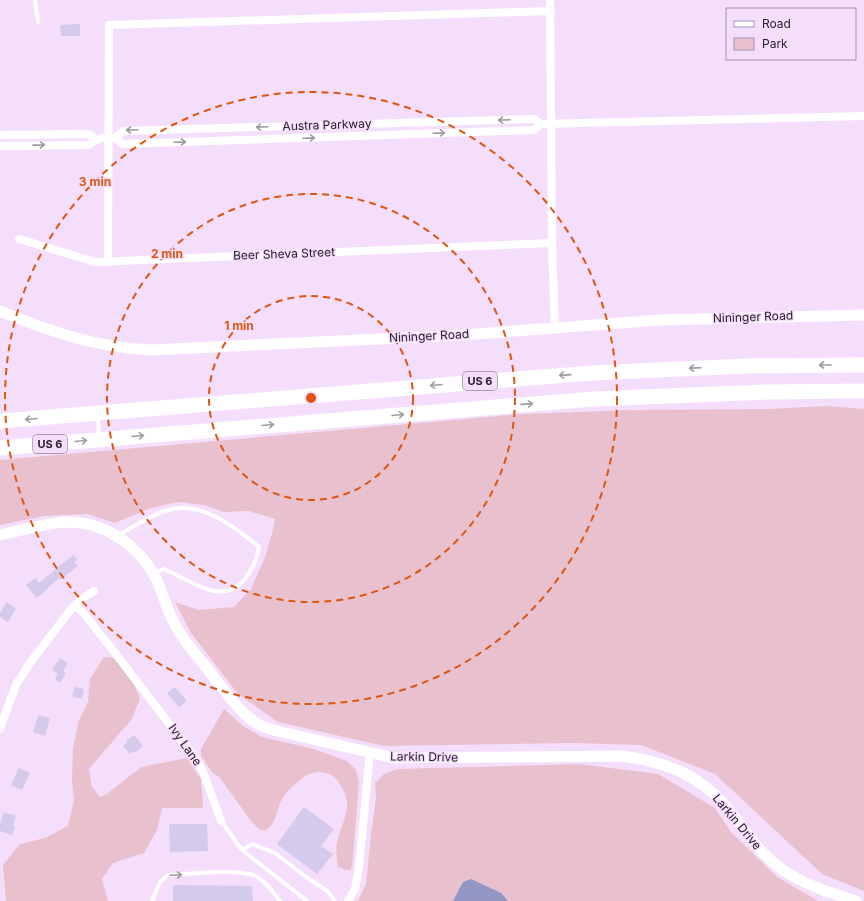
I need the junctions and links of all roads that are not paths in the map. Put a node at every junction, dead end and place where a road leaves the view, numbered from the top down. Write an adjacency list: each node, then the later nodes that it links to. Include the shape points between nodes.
1 (35, 0): 4 (lane)
2 (550, 0): 3 (street)
3 (551, 11): 7 (street); 9 (street, via 109,25)
4 (38, 22)
5 (864, 116): 7 (street, Austra Parkway)
6 (541, 124): 7 (street, Austra Parkway); 9 (street, Austra Parkway, one-way to 9, via 534,119 123,131); 9 (street, Austra Parkway, one-way to 6, via 123,144 534,130)
7 (552, 124): 13 (street)
8 (0, 135): 10 (street, Austra Parkway, via 89,134)
9 (112, 138): 10 (street, Austra Parkway); 14 (street)
10 (96, 139): 11 (street, Austra Parkway, one-way to 10, via 89,145)
11 (0, 146)
12 (19, 239): 14 (street, Beer Sheva Street, via 95,262)
13 (552, 243): 14 (street, Beer Sheva Street); 17 (street)
14 (108, 262)
15 (0, 312): 17 (street, Nininger Road, via 69,337 110,346 151,350)
16 (864, 315): 17 (street, Nininger Road, via 660,320)
17 (555, 328)
18 (864, 365): 20 (highway, US 6, one-way to 20, via 739,366 592,373)
19 (864, 391): 22 (highway, US 6, one-way to 19, via 592,399 760,392)
20 (98, 413): 21 (highway, US 6, one-way to 21); 22 (lane)
21 (0, 422)
22 (100, 440): 23 (highway, US 6, one-way to 22)
23 (0, 448)
24 (0, 535): 25 (street, Larkin Drive, via 69,522 104,529)
25 (117, 536): 26 (street, Larkin Drive, via 138,553); 26 (lane, via 165,511 187,508 211,514 259,547 258,557 251,571 233,589 222,592 197,586 163,569)
26 (153, 573): 30 (street, Larkin Drive, via 178,630 240,710 257,723 273,730)
27 (94, 591): 28 (street)
28 (75, 605): 29 (street, via 20,678); 31 (street, Ivy Lane, via 111,647 197,760)
29 (0, 726)
30 (370, 753): 37 (street, via 360,867 355,889); 38 (street, Larkin Drive, via 394,758 622,756 666,764 684,772 719,798 756,846 783,870 804,882)
31 (221, 821): 32 (lane, Ivy Lane)
32 (242, 850): 35 (lane, Ivy Lane); 36 (lane, via 252,844 275,853 327,891)
33 (152, 901): 34 (lane, one-way to 34, via 160,882 168,875 242,872 256,876 264,882)
34 (280, 901)
35 (307, 901)
36 (335, 901)
37 (348, 901)
38 (856, 901)

